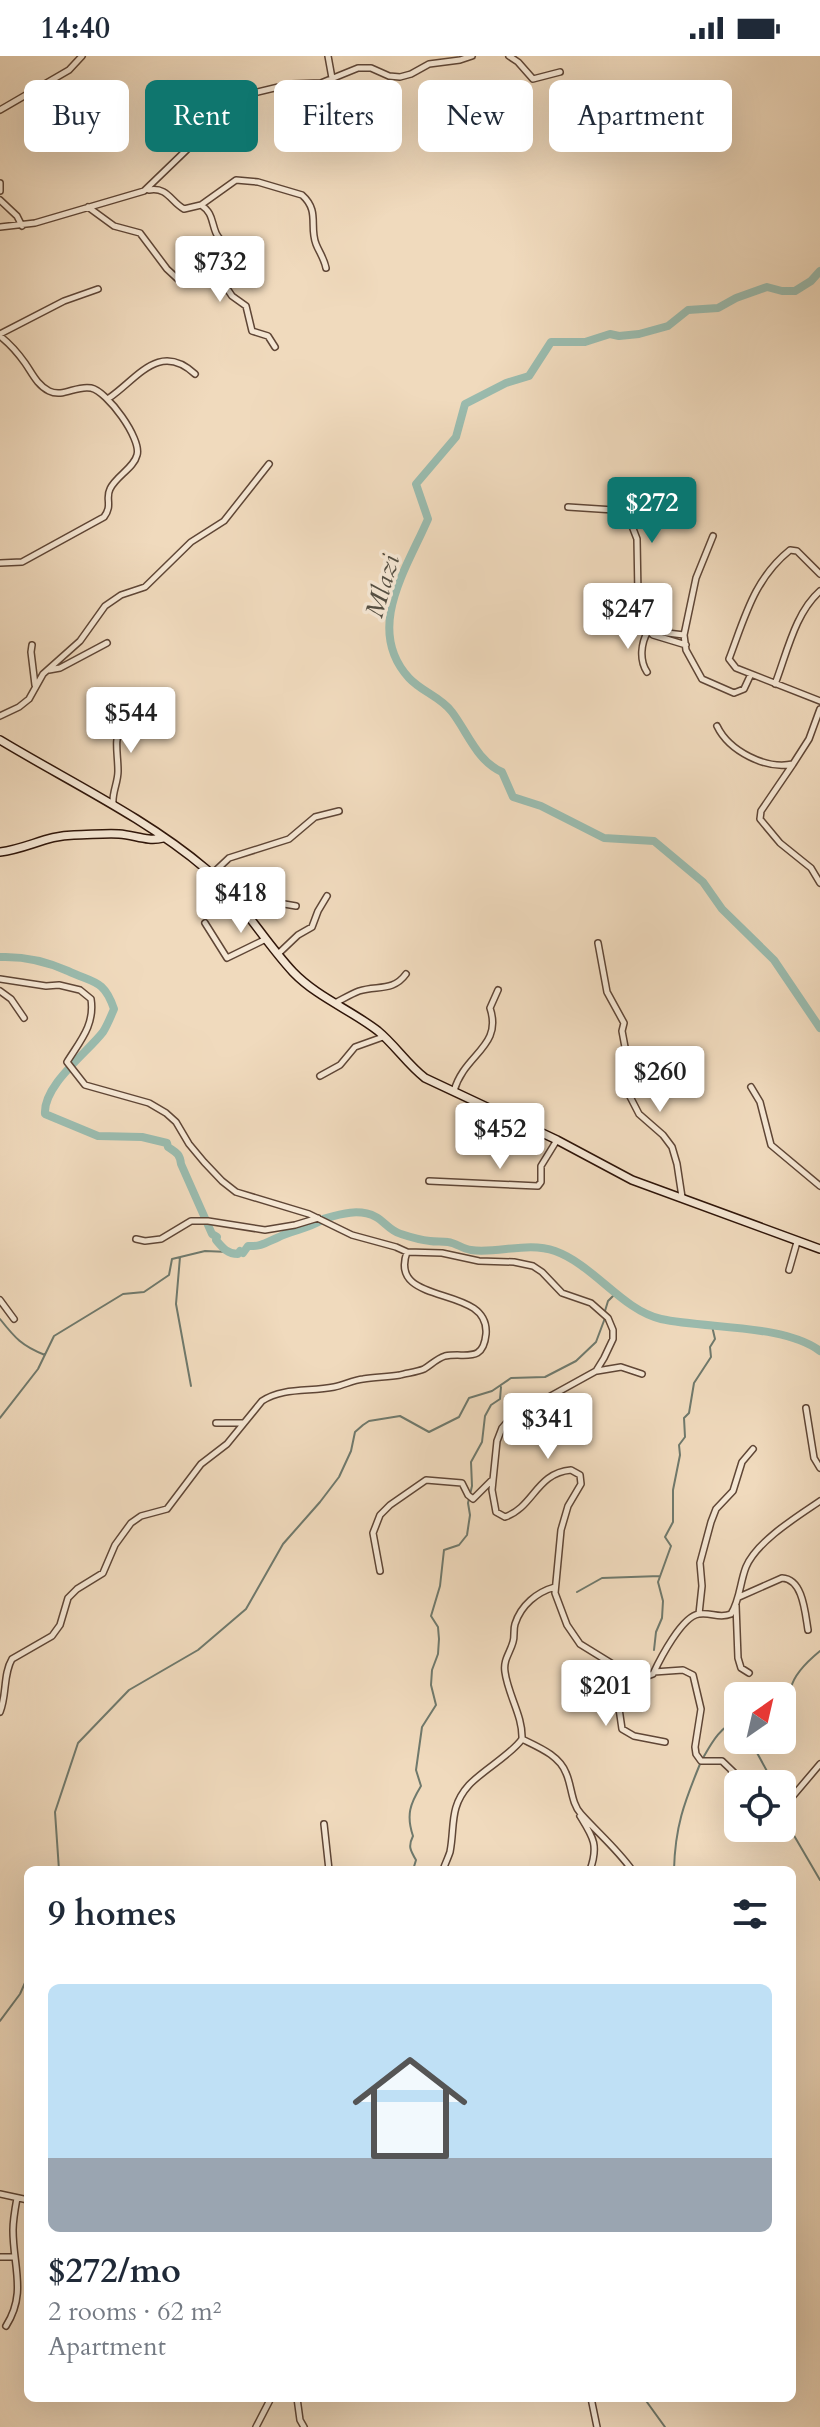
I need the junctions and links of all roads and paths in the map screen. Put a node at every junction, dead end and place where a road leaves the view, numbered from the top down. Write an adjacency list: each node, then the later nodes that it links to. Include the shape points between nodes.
1 (82, 56): 7 (street, via 69,70)
2 (328, 56): 6 (street)
3 (472, 56): 6 (street, via 429,64 400,77 356,68)
4 (509, 56): 5 (street, via 533,79)
5 (560, 72)
6 (332, 78): 10 (street, via 235,100)
7 (0, 110)
8 (0, 183): 9 (street)
9 (0, 191)
10 (144, 191): 12 (street, via 162,190 184,209); 13 (street)
11 (0, 200): 14 (street)
12 (201, 205): 16 (street, via 214,219); 18 (street, via 236,180 302,195 313,213 315,243)
13 (88, 206): 14 (street); 19 (street, via 114,226 140,233)
14 (22, 226): 15 (street)
15 (0, 227)
16 (217, 235): 17 (street); 22 (street, via 221,281 246,306 252,331 268,336)
17 (233, 254)
18 (326, 268)
19 (181, 282)
20 (98, 289): 21 (street)
21 (0, 335): 24 (street, via 46,390 94,388)
22 (275, 347)
23 (195, 374): 24 (street, via 179,364 153,363)
24 (109, 398): 28 (street, via 136,441 137,455 111,486 109,511 22,562)
25 (269, 464): 36 (street, via 224,521 180,551 145,587 105,606 80,641)
26 (568, 507): 31 (street, via 614,510 632,526 643,625)
27 (713, 536): 32 (street, via 696,578)
28 (0, 563)
29 (820, 574): 38 (street, via 800,552 790,550 761,579 729,659)
30 (820, 591): 39 (street, via 802,613)
31 (651, 633): 32 (street); 35 (street); 37 (street, via 644,639)
32 (684, 635): 35 (street)
33 (107, 643): 36 (street)
34 (32, 645): 40 (street)
35 (686, 645): 38 (street, via 696,670 709,684 738,693)
36 (48, 670): 40 (street)
37 (647, 672)
38 (751, 674): 39 (street)
39 (775, 684): 41 (street)
40 (35, 686): 43 (street, via 25,703)
41 (820, 701)
42 (820, 709): 44 (street)
43 (0, 716)
44 (819, 717): 48 (street)
45 (717, 726): 48 (street, via 728,742 758,760 774,766)
46 (169, 733): 49 (street, via 120,726)
47 (0, 740): 49 (street)
48 (793, 764): 54 (street, via 760,819)
49 (113, 805): 51 (street)
50 (339, 811): 53 (street, via 315,817 289,839 229,858)
51 (163, 838): 52 (street, via 71,835); 53 (street)
52 (0, 852)
53 (212, 874): 57 (street)
54 (820, 883)
55 (327, 896): 61 (street, via 312,927)
56 (296, 906): 57 (street, via 255,899)
57 (239, 907): 59 (street)
58 (205, 923): 59 (street, via 227,958)
59 (266, 939): 61 (street)
60 (598, 943): 77 (street, via 607,992 624,1023 623,1083 639,1114 672,1147)
61 (278, 954): 66 (street, via 305,983)
62 (406, 974): 66 (street, via 396,984 362,990)
63 (0, 979): 78 (street, via 80,990 91,999 93,1011 67,1062 85,1085 166,1113 204,1162 236,1192)
64 (498, 990): 71 (street, via 490,1008 492,1034 456,1080)
65 (0, 991): 67 (street)
66 (334, 1003): 68 (street)
67 (24, 1018)
68 (384, 1036): 69 (street, via 355,1047 340,1065); 71 (street, via 415,1070)
69 (320, 1076)
70 (751, 1087): 76 (street, via 771,1145)
71 (454, 1091): 72 (street)
72 (526, 1125): 73 (street); 74 (street, via 496,1143)
73 (557, 1140): 75 (street, via 541,1166 538,1186); 77 (street, via 632,1180)
74 (476, 1143)
75 (429, 1181)
76 (820, 1186)
77 (682, 1197): 80 (street)
78 (319, 1218): 79 (street, via 273,1229 191,1221 161,1239); 82 (street)
79 (136, 1239)
80 (797, 1242): 81 (street); 83 (street)
81 (820, 1249)
82 (407, 1252): 86 (street, via 538,1269 562,1293 591,1303 610,1321 613,1339); 90 (street, via 405,1268 412,1281 468,1304 481,1315 486,1330 480,1351 446,1356 400,1375 269,1396)
83 (789, 1270)
84 (0, 1300): 85 (street)
85 (14, 1319)
86 (596, 1371): 87 (street, via 621,1367); 93 (street, via 505,1424 497,1439)
87 (642, 1374)
88 (806, 1408): 92 (street)
89 (216, 1423): 90 (street)
90 (244, 1423): 103 (street, via 201,1464 167,1509 131,1523 103,1573 68,1598 52,1636 12,1659)
91 (753, 1449): 98 (street, via 711,1522 700,1563)
92 (820, 1468)
93 (492, 1480): 95 (street, via 473,1499 462,1483 426,1480 390,1505 373,1533); 96 (street, via 495,1508 505,1517 518,1511 555,1473 571,1470 580,1475 561,1530)
94 (819, 1504): 97 (street, via 776,1531 753,1556)
95 (380, 1571)
96 (555, 1587): 100 (street, via 576,1640); 104 (street, via 528,1604 515,1625 505,1660)
97 (737, 1601): 98 (street, via 727,1616); 99 (street, via 789,1579 798,1585); 102 (street, via 740,1665)
98 (699, 1614): 101 (street, via 675,1634)
99 (808, 1630)
100 (607, 1660): 101 (street, via 638,1676); 105 (street, via 622,1729)
101 (654, 1672): 106 (street, via 683,1670 693,1675 701,1709 696,1754 701,1761)
102 (749, 1673)
103 (0, 1712)
104 (522, 1739): 111 (street, via 549,1753 566,1771); 114 (street, via 464,1792 453,1813)
105 (665, 1742)
106 (726, 1763): 108 (street); 109 (street)
107 (820, 1764): 110 (street)
108 (730, 1770)
109 (733, 1770)
110 (796, 1792)
111 (578, 1812): 115 (street, via 595,1843); 116 (street)
112 (324, 1824): 113 (street)
113 (329, 1866)
114 (444, 1866)
115 (591, 1866)
116 (629, 1866)
117 (0, 2194): 118 (street)
118 (17, 2198): 119 (street); 121 (street)
119 (24, 2199)
120 (0, 2257): 121 (street)
121 (15, 2257): 122 (street, via 18,2299)
122 (6, 2326)
123 (269, 2402): 127 (street)
124 (298, 2402): 126 (street)
125 (592, 2402): 128 (street)
126 (303, 2426)
127 (256, 2427)
128 (597, 2427)

